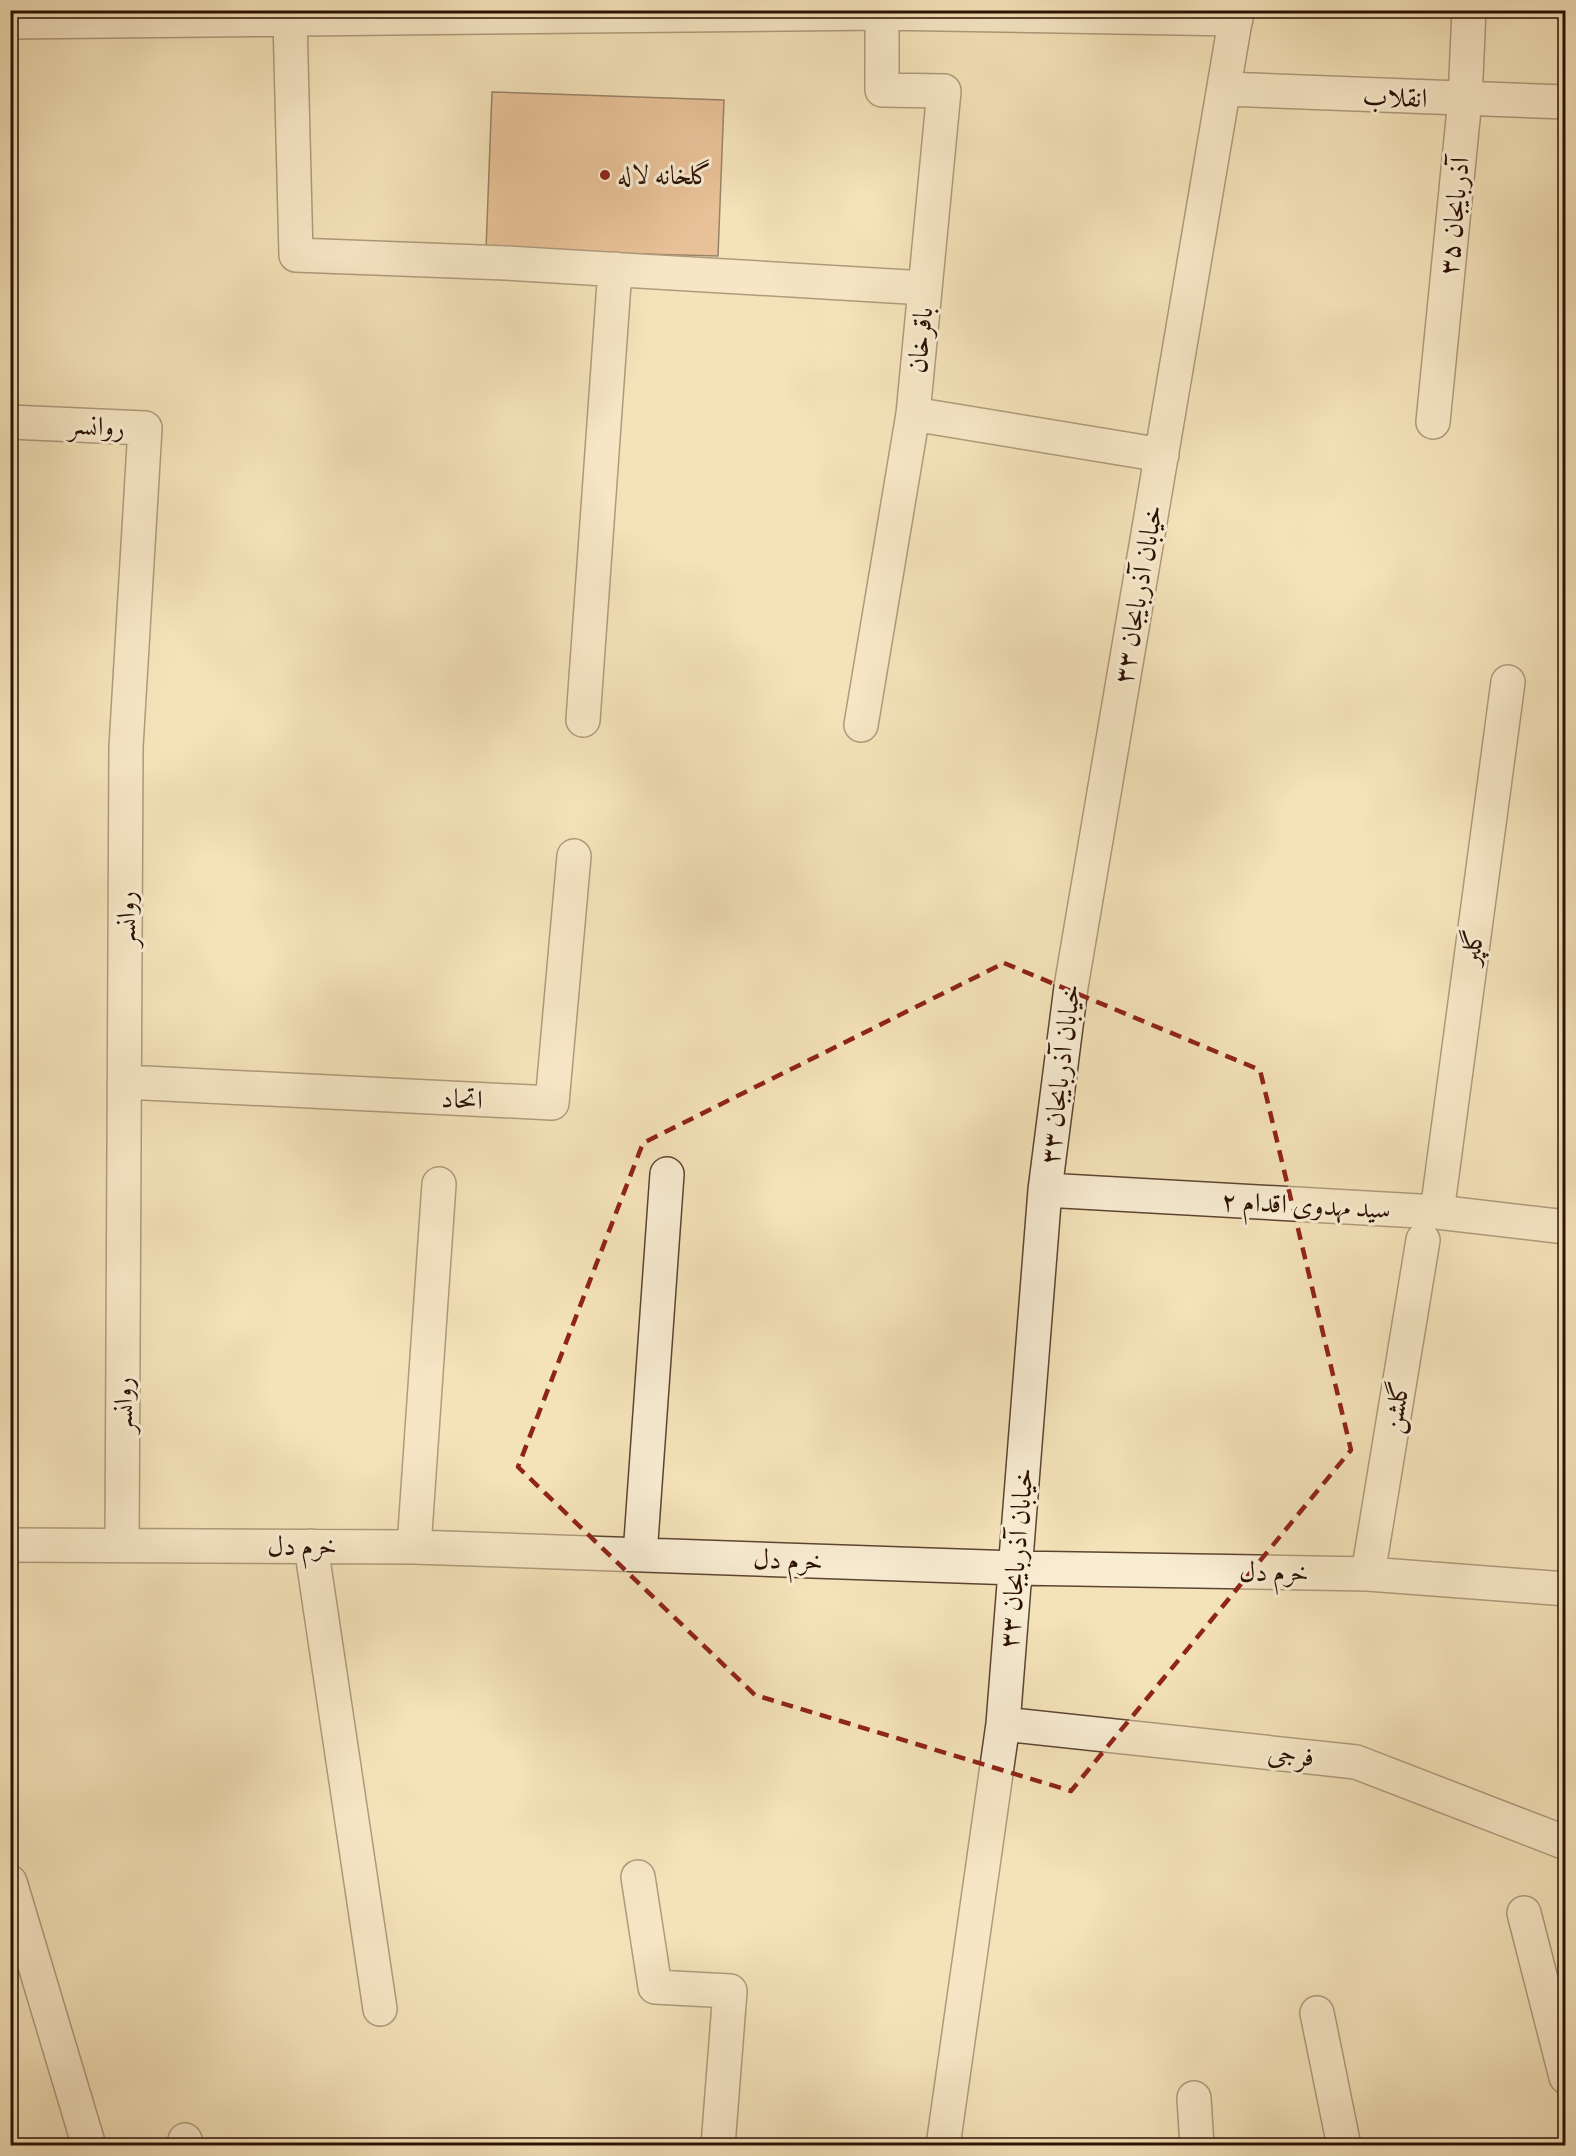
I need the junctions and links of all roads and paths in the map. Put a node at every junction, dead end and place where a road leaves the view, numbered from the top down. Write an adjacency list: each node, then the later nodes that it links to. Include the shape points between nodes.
1 (1469, 10): 7 (street, آذربایجان ۳۵)
2 (882, 13): 3 (street); 4 (street); 10 (street, باقرخان, via 882,90 944,91)
3 (1237, 15): 6 (street, خیابان آذربایجان ۳۳)
4 (290, 19): 5 (street); 9 (street, via 296,255)
5 (10, 22)
6 (1224, 90): 7 (street, انقلاب); 14 (street, خیابان آذربایجان ۳۳)
7 (1466, 99): 8 (street, انقلاب); 13 (street, آذربایجان ۳۵)
8 (1566, 102)
9 (615, 269): 10 (street); 16 (street)
10 (925, 288): 11 (street, باقرخان)
11 (913, 414): 14 (street); 17 (street, باقرخان)
12 (10, 422): 19 (street, روانسر, via 145,428 126,747)
13 (1433, 422)
14 (1162, 455): 22 (street, خیابان آذربایجان ۳۳, via 1071,987)
15 (1508, 682): 23 (street, گلپر)
16 (583, 720)
17 (861, 725)
18 (574, 856): 19 (street, اتحاد, via 552,1103)
19 (125, 1082): 26 (street, روانسر)
20 (668, 1174): 29 (street)
21 (439, 1184): 28 (street)
22 (1045, 1190): 23 (street, سید مهدوی اقدام ۲); 30 (street, خیابان آذربایجان ۳۳)
23 (1430, 1226): 24 (street, سید مهدوی اقدام ۲); 31 (street, گلشن)
24 (1566, 1227)
25 (10, 1545): 26 (street, خرم دل)
26 (122, 1545): 27 (street, خرم دل)
27 (311, 1546): 28 (street, خرم دل); 38 (street)
28 (414, 1546): 29 (street, خرم دل)
29 (640, 1555): 30 (street, خرم دل)
30 (1016, 1568): 31 (street, خرم دل); 33 (street, خیابان آذربایجان ۳۳)
31 (1368, 1574): 32 (street, خرم دل)
32 (1566, 1588)
33 (1003, 1724): 34 (street, فرجی, via 1356,1762); 44 (street, خیابان آذربایجان ۳۳)
34 (1564, 1835)
35 (638, 1877): 43 (street, via 655,1987 730,1991)
36 (10, 1882): 42 (street)
37 (1524, 1913): 40 (street)
38 (380, 2009)
39 (1317, 2013): 46 (street)
40 (1566, 2078)
41 (1194, 2098): 45 (street)
42 (89, 2145)
43 (718, 2145)
44 (943, 2145)
45 (1197, 2145)
46 (1344, 2145)

